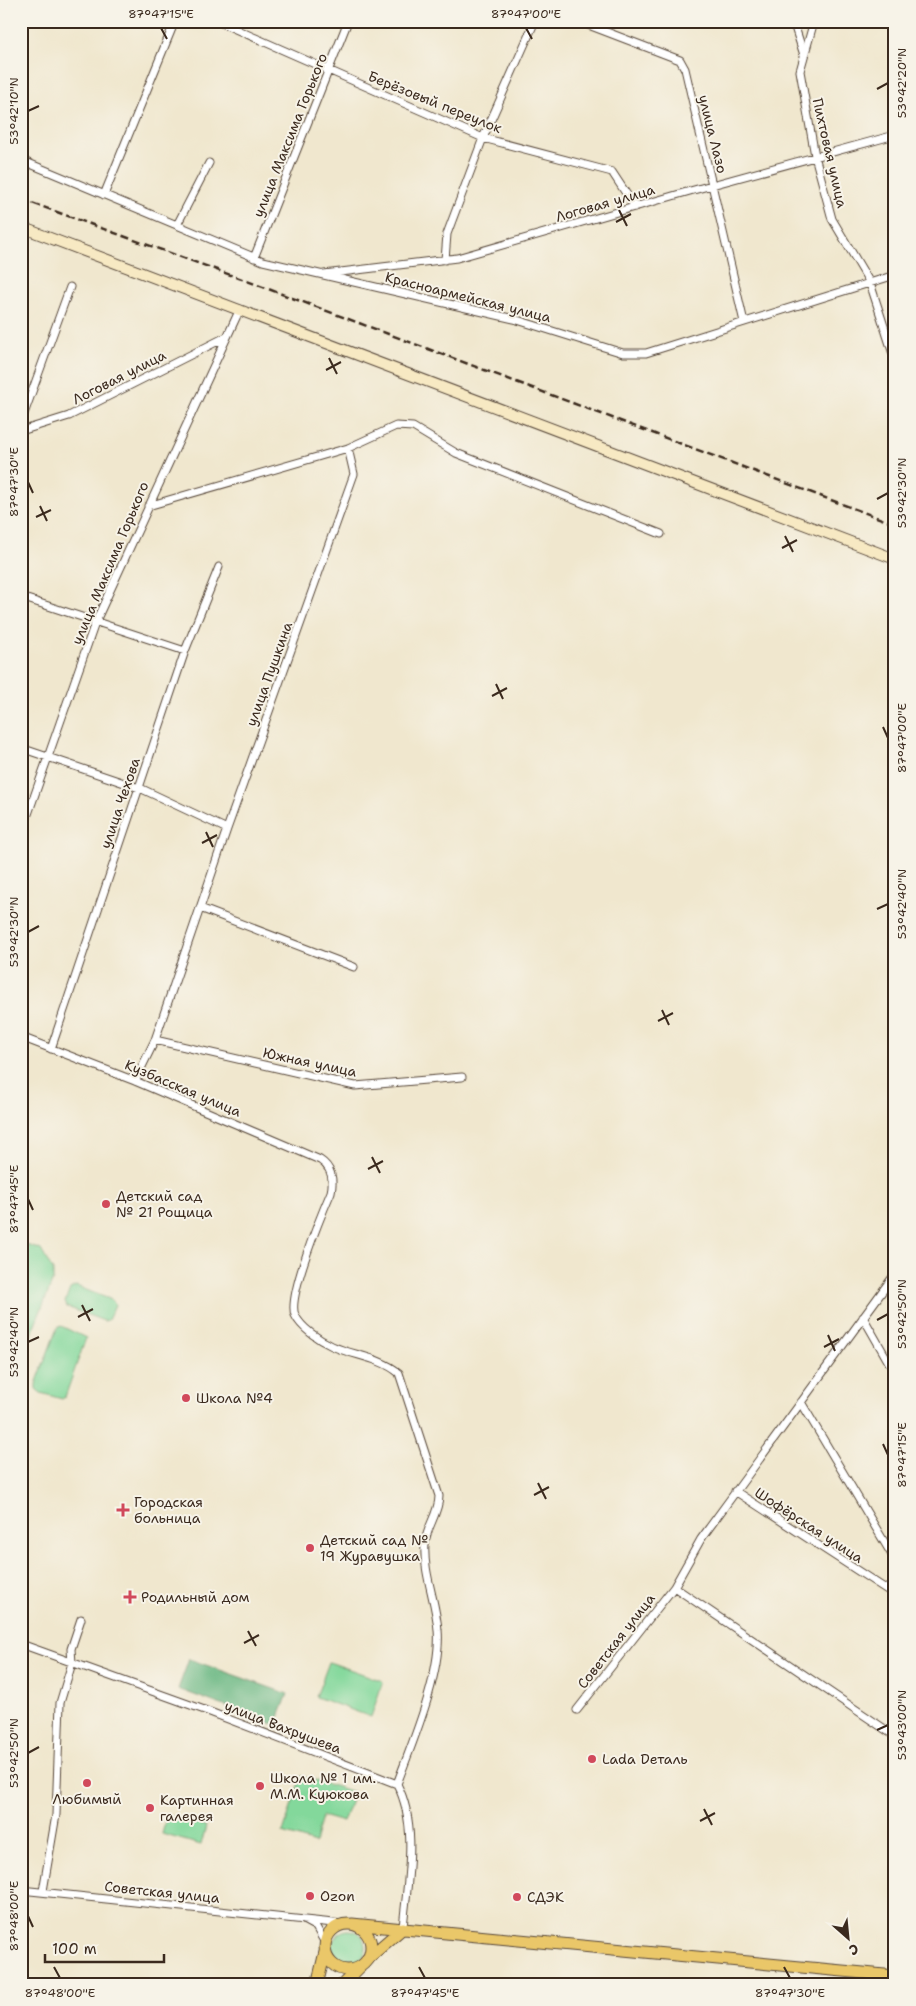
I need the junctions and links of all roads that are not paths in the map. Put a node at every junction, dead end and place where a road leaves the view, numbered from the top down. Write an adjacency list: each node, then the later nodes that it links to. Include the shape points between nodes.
1 (176, 21): 16 (street)
2 (217, 21): 9 (street, Берёзовый переулок)
3 (348, 21): 9 (street, улица Максима Горького)
4 (535, 21): 11 (street)
5 (578, 21): 15 (street, улица Лазо, via 680,60)
6 (793, 21): 8 (street)
7 (814, 21): 8 (street, Пихтовая улица)
8 (804, 56): 12 (street, Пихтовая улица, via 800,71)
9 (330, 71): 11 (street, Берёзовый переулок); 20 (street, улица Максима Горького)
10 (895, 135): 12 (street, Логовая улица)
11 (484, 138): 17 (street, Берёзовый переулок, via 612,172); 21 (street, via 447,234)
12 (815, 156): 15 (street, Логовая улица); 24 (street, Пихтовая улица, via 832,219)
13 (21, 160): 16 (street, Красноармейская улица)
14 (209, 163): 18 (street)
15 (712, 185): 17 (street, Логовая улица); 27 (street, улица Лазо)
16 (104, 194): 18 (street, Красноармейская улица)
17 (635, 207): 21 (street, Логовая улица)
18 (177, 225): 20 (street, Красноармейская улица)
19 (21, 226): 26 (street)
20 (254, 258): 22 (street, Красноармейская улица)
21 (445, 260): 22 (street, Логовая улица)
22 (318, 275): 27 (street, Красноармейская улица, via 514,319 623,353 646,353)
23 (895, 275): 24 (street, Красноармейская улица)
24 (870, 283): 27 (street, Красноармейская улица); 29 (street)
25 (70, 287): 30 (street)
26 (240, 310): 28 (street, улица Максима Горького); 35 (street)
27 (744, 322)
28 (225, 338): 31 (street, Логовая улица, via 69,416); 33 (street, улица Максима Горького)
29 (895, 360)
30 (21, 422)
31 (21, 431)
32 (348, 448): 33 (street); 34 (street, via 396,426 413,428 456,453); 43 (street, улица Пушкина, via 354,474)
33 (148, 506): 38 (street, улица Максима Горького)
34 (661, 534)
35 (895, 559)
36 (219, 567): 39 (street, улица Чехова)
37 (21, 597): 38 (street)
38 (95, 623): 39 (street); 41 (street, улица Максима Горького)
39 (185, 651): 42 (street, улица Чехова)
40 (21, 748): 41 (street)
41 (49, 756): 42 (street); 44 (street, улица Максима Горького)
42 (139, 787): 43 (street); 49 (street, улица Чехова)
43 (227, 829): 45 (street, улица Пушкина)
44 (21, 834)
45 (200, 908): 46 (street); 48 (street, улица Пушкина)
46 (354, 967)
47 (21, 1037): 49 (street, Кузбасская улица)
48 (155, 1040): 50 (street, Южная улица, via 355,1086); 51 (street, улица Пушкина)
49 (51, 1049): 51 (street, Кузбасская улица)
50 (462, 1077)
51 (135, 1081): 65 (street, Кузбасская улица, via 320,1160 330,1170 331,1192 294,1292 295,1315 302,1325 325,1343 389,1365 399,1373 439,1496 425,1548 425,1566 438,1630 438,1662)
52 (895, 1274): 53 (street, Советская улица)
53 (863, 1317): 54 (street); 55 (street, Советская улица)
54 (895, 1373)
55 (800, 1402): 56 (street, Советская улица); 57 (street)
56 (735, 1492): 58 (street, Советская улица, via 701,1539); 59 (street, Шофёрская улица)
57 (895, 1560)
58 (674, 1587): 63 (street, Советская улица); 64 (street)
59 (895, 1595)
60 (80, 1619): 62 (street, via 71,1648)
61 (21, 1644): 62 (street, улица Вахрушева)
62 (72, 1663): 65 (street, улица Вахрушева); 67 (street, via 60,1703 56,1815)
63 (577, 1710)
64 (895, 1736)
65 (396, 1784): 70 (street, via 406,1805 410,1847)
66 (21, 1890): 67 (street, Советская улица)
67 (43, 1892): 68 (street, Советская улица)
68 (300, 1919): 69 (street, Советская улица); 71 (street, via 316,1927)
69 (347, 1924): 70 (main road); 71 (main road, via 328,1934); 72 (main road, via 360,1927 370,1942)
70 (403, 1928): 72 (main road); 73 (main road)
71 (325, 1947): 72 (main road, via 335,1966 344,1970); 74 (main road)
72 (364, 1962): 75 (main road)
73 (895, 1976)
74 (317, 1985)
75 (342, 1985)

